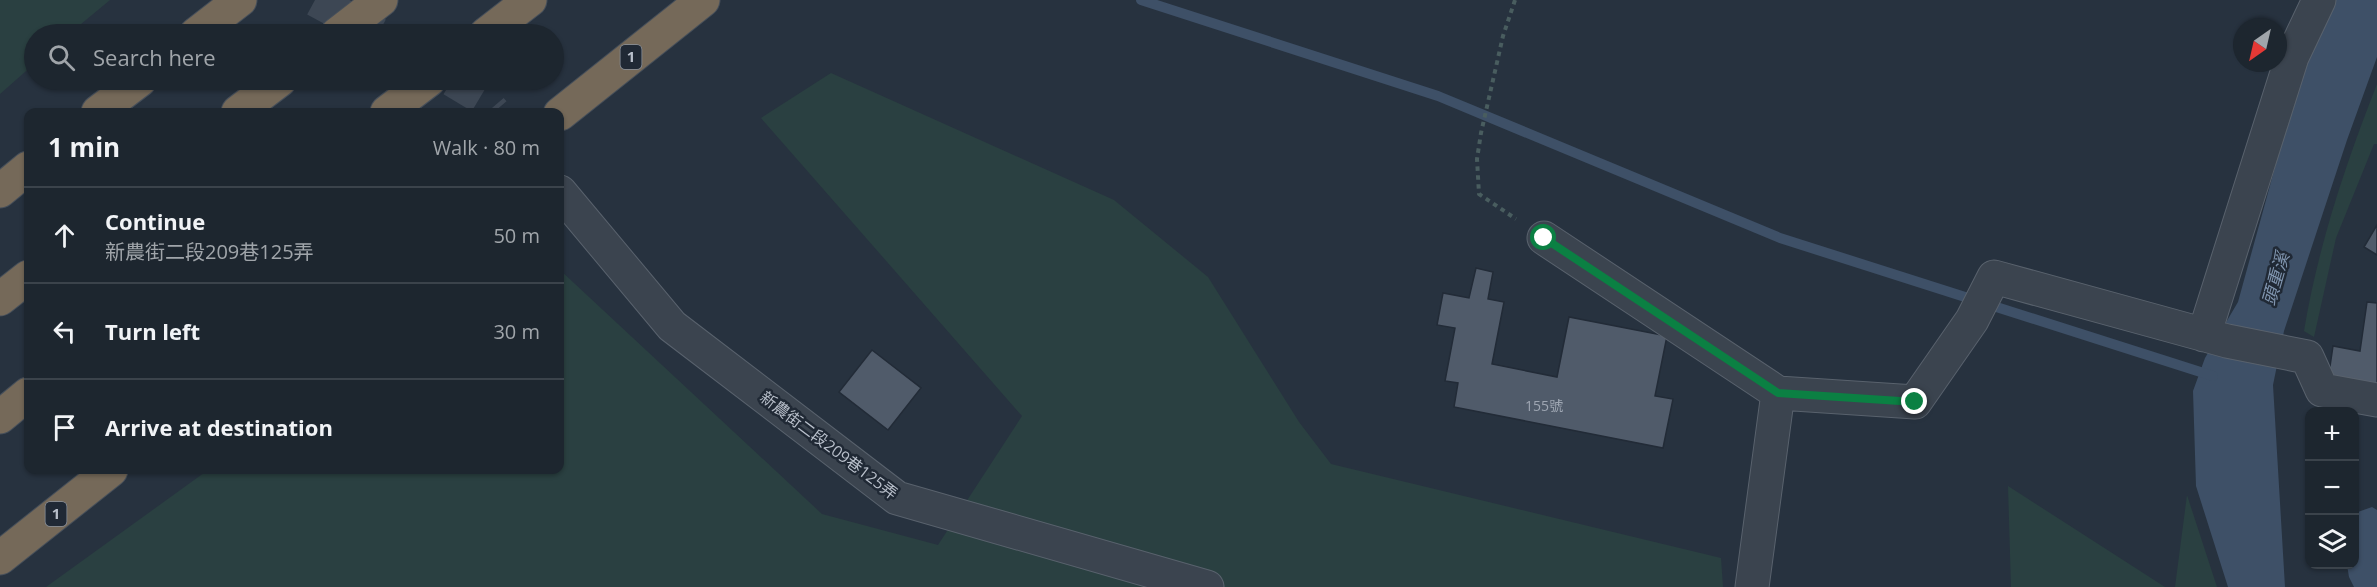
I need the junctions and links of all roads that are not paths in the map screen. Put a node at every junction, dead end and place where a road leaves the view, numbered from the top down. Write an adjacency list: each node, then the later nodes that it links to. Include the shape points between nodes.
1 (240, 0): 6 (highway)
2 (381, 0): 7 (highway)
3 (530, 0): 8 (highway)
4 (703, 0): 15 (highway, 1)
5 (2319, 0): 22 (street, via 2292,57)
6 (209, 24)
7 (350, 24)
8 (499, 24)
9 (127, 90): 12 (highway)
10 (267, 90): 13 (highway)
11 (416, 90): 14 (highway)
12 (103, 108)
13 (243, 108)
14 (392, 108)
15 (564, 111)
16 (24, 171): 17 (highway)
17 (0, 191)
18 (564, 197): 29 (street, 新農街二段209巷125弄, via 672,326 897,498)
19 (1544, 238): 23 (street)
20 (24, 280): 21 (highway)
21 (0, 299)
22 (2216, 338): 23 (street, via 1994,278 1915,402); 25 (street, via 2307,357 2322,390)
23 (1778, 393): 30 (street)
24 (24, 397): 26 (highway)
25 (2377, 400)
26 (0, 417)
27 (106, 474): 28 (highway, 1)
28 (0, 558)
29 (1207, 587)
30 (1752, 587)

